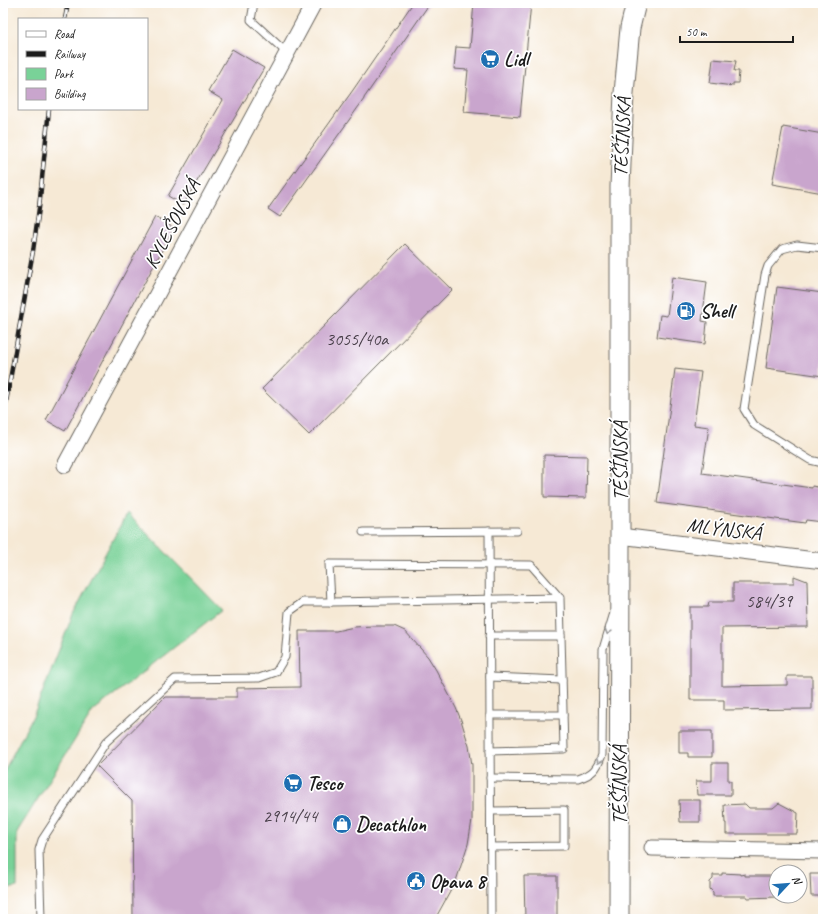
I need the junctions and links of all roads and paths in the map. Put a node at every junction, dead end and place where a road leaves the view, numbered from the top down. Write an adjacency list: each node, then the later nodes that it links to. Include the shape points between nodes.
1 (254, 3): 4 (lane, via 251,20)
2 (314, 3): 4 (street, KYLEŠOVSKÁ)
3 (636, 3): 11 (street, TĚŠÍNSKÁ, via 630,28 624,93 620,187)
4 (287, 53): 7 (street, KYLEŠOVSKÁ)
5 (823, 248): 6 (lane, via 797,245 782,249 768,266 744,409 754,425 810,460)
6 (823, 463)
7 (65, 464)
8 (489, 531): 9 (lane); 10 (lane); 13 (lane)
9 (517, 531)
10 (364, 532)
11 (620, 536): 12 (street, MLÝNSKÁ); 14 (street, TĚŠÍNSKÁ)
12 (823, 561)
13 (489, 564): 15 (lane, via 531,565); 16 (lane); 17 (lane, via 329,564)
14 (619, 595): 25 (lane, one-way to 25, via 603,649 602,755 599,764 594,771 578,779); 32 (street, TĚŠÍNSKÁ)
15 (560, 598): 16 (lane); 19 (lane)
16 (489, 600): 17 (lane); 18 (lane)
17 (331, 602): 30 (lane, via 303,602 289,612 285,657 276,672 260,678 175,679 106,742 42,840 39,850)
18 (489, 636): 19 (lane); 20 (lane)
19 (561, 636): 21 (lane)
20 (490, 677): 21 (lane); 22 (lane)
21 (562, 680): 23 (lane)
22 (490, 715): 23 (lane); 24 (lane)
23 (563, 715): 24 (lane, via 564,750)
24 (490, 751): 25 (lane)
25 (490, 778): 26 (lane)
26 (491, 811): 27 (lane); 27 (lane, via 564,810 564,846)
27 (491, 847): 31 (lane)
28 (652, 848): 29 (street)
29 (823, 851)
30 (42, 919)
31 (491, 919)
32 (619, 919)

